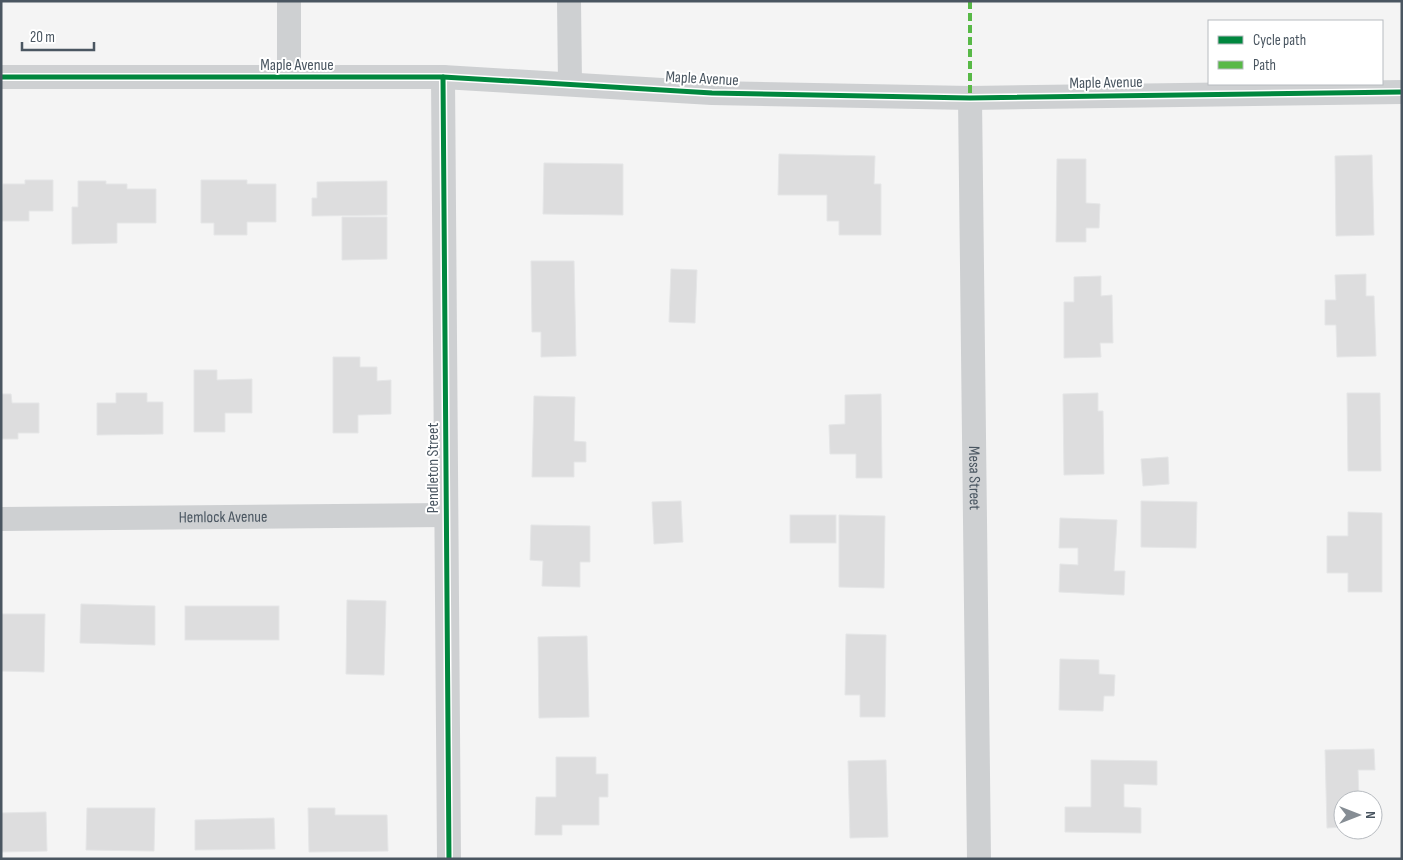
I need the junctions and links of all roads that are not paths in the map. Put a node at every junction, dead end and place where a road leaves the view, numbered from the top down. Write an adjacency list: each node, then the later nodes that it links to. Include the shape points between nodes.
1 (289, 1): 3 (street)
2 (569, 1): 6 (street)
3 (289, 77): 4 (street, Maple Avenue); 5 (street, Maple Avenue)
4 (443, 77): 6 (street, Maple Avenue); 9 (street, Pendleton Street)
5 (1, 78)
6 (570, 84): 8 (street, Maple Avenue, via 712,93)
7 (1402, 92): 8 (street, Maple Avenue)
8 (970, 98): 12 (street, Mesa Street)
9 (446, 515): 10 (street, Hemlock Avenue); 11 (street, Pendleton Street)
10 (1, 519)
11 (449, 859)
12 (979, 859)

